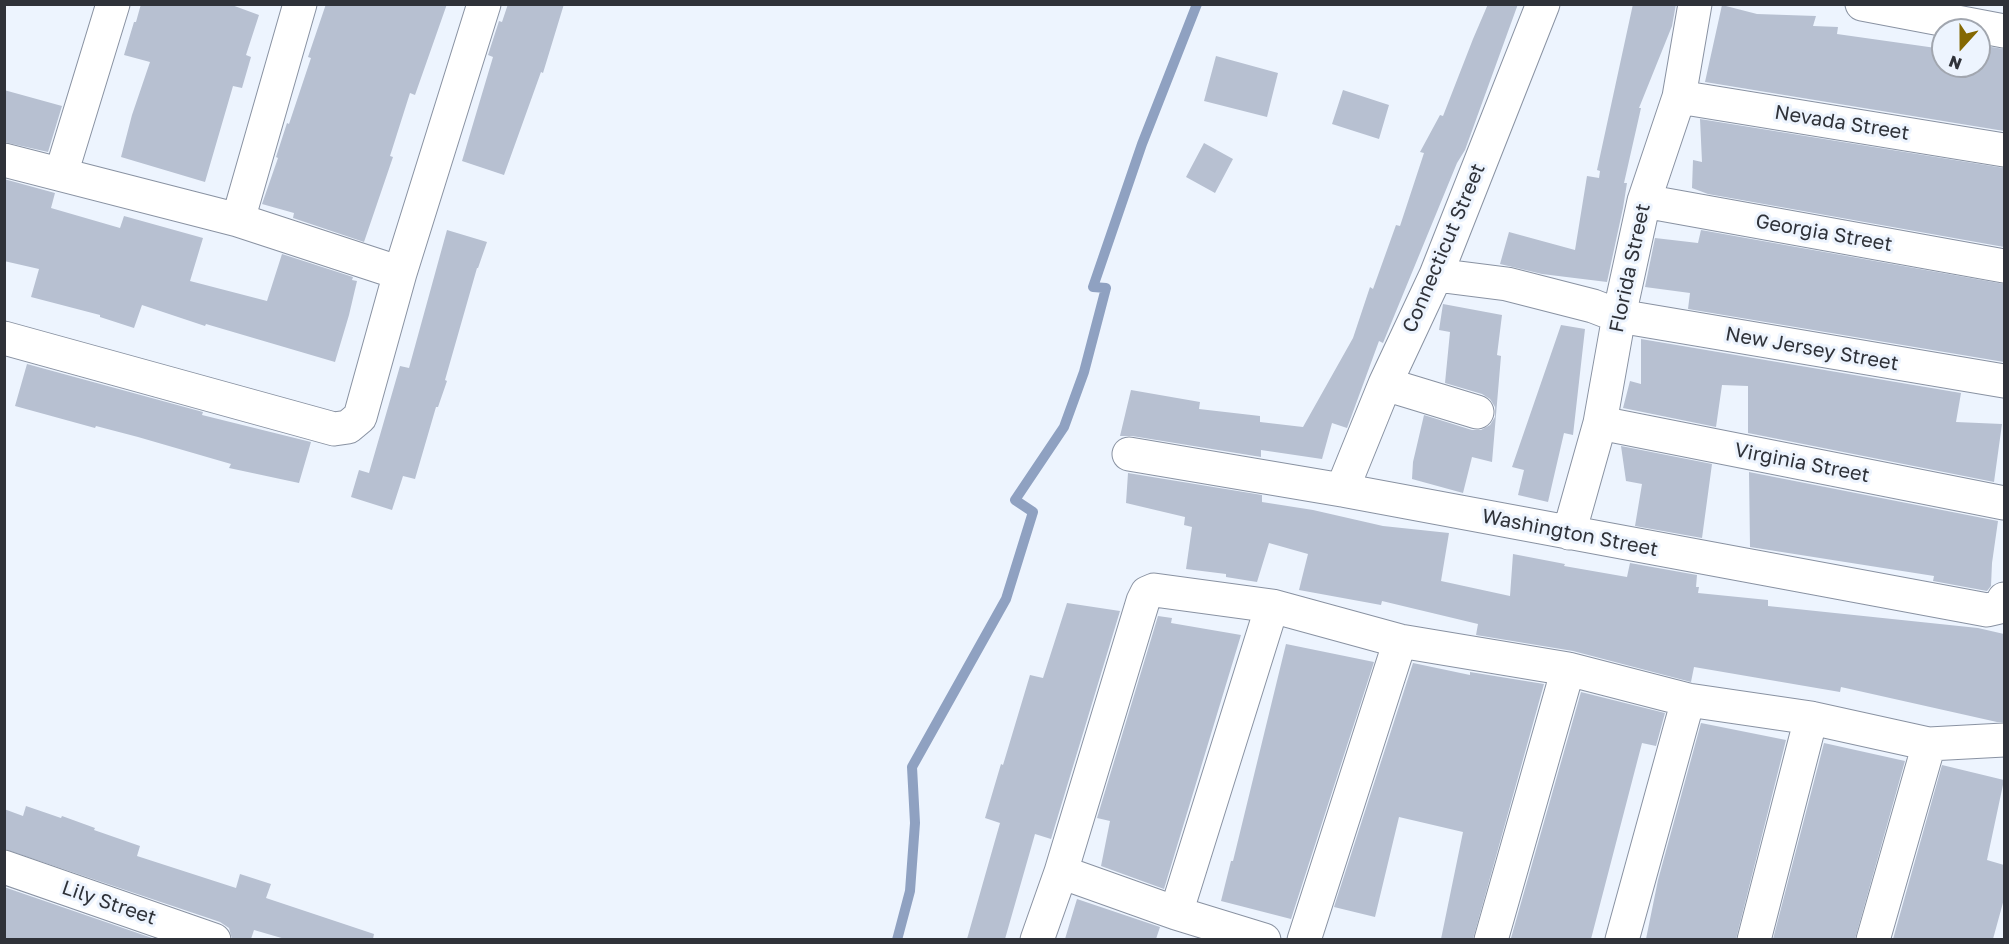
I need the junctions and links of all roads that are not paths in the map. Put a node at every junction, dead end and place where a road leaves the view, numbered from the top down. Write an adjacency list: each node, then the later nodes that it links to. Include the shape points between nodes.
1 (113, 4): 11 (street)
2 (300, 4): 13 (street)
3 (484, 4): 15 (street)
4 (1543, 4): 16 (street, Connecticut Street)
5 (1695, 4): 8 (street, Florida Street)
6 (1862, 4): 7 (street)
7 (2004, 31)
8 (1679, 97): 9 (street, Nevada Street); 12 (street, Florida Street)
9 (2004, 150)
10 (4, 160): 11 (street)
11 (61, 174): 13 (street)
12 (1644, 201): 14 (street, Georgia Street); 17 (street, Florida Street)
13 (238, 220): 15 (street)
14 (2004, 266)
15 (400, 273): 18 (street, via 360,417 348,427 334,429)
16 (1436, 275): 17 (street, New Jersey Street, via 1507,284); 20 (street, Connecticut Street)
17 (1619, 316): 19 (street, New Jersey Street); 22 (street, Florida Street)
18 (4, 338)
19 (2004, 381)
20 (1385, 384): 21 (street); 24 (street, Connecticut Street)
21 (1477, 412)
22 (1600, 423): 25 (street, Virginia Street); 26 (street, Florida Street)
23 (1129, 454): 24 (street, Washington Street)
24 (1342, 490): 26 (street, Washington Street)
25 (2004, 503)
26 (1569, 533): 27 (street, Washington Street, via 1987,610 2000,607)
27 (2004, 599)
28 (1272, 606): 29 (street); 36 (street, via 1154,590 1147,593); 37 (street)
29 (1400, 641): 30 (street); 41 (street)
30 (1568, 669): 31 (street); 42 (street)
31 (1688, 700): 32 (street); 43 (street)
32 (1811, 718): 34 (street); 44 (street)
33 (2004, 740): 34 (street)
34 (1929, 744): 45 (street)
35 (4, 867): 38 (street, Lily Street)
36 (1061, 872): 37 (street); 39 (street)
37 (1176, 913): 40 (street)
38 (214, 939)
39 (1037, 939)
40 (1264, 939)
41 (1304, 939)
42 (1491, 939)
43 (1622, 939)
44 (1754, 939)
45 (1873, 939)

